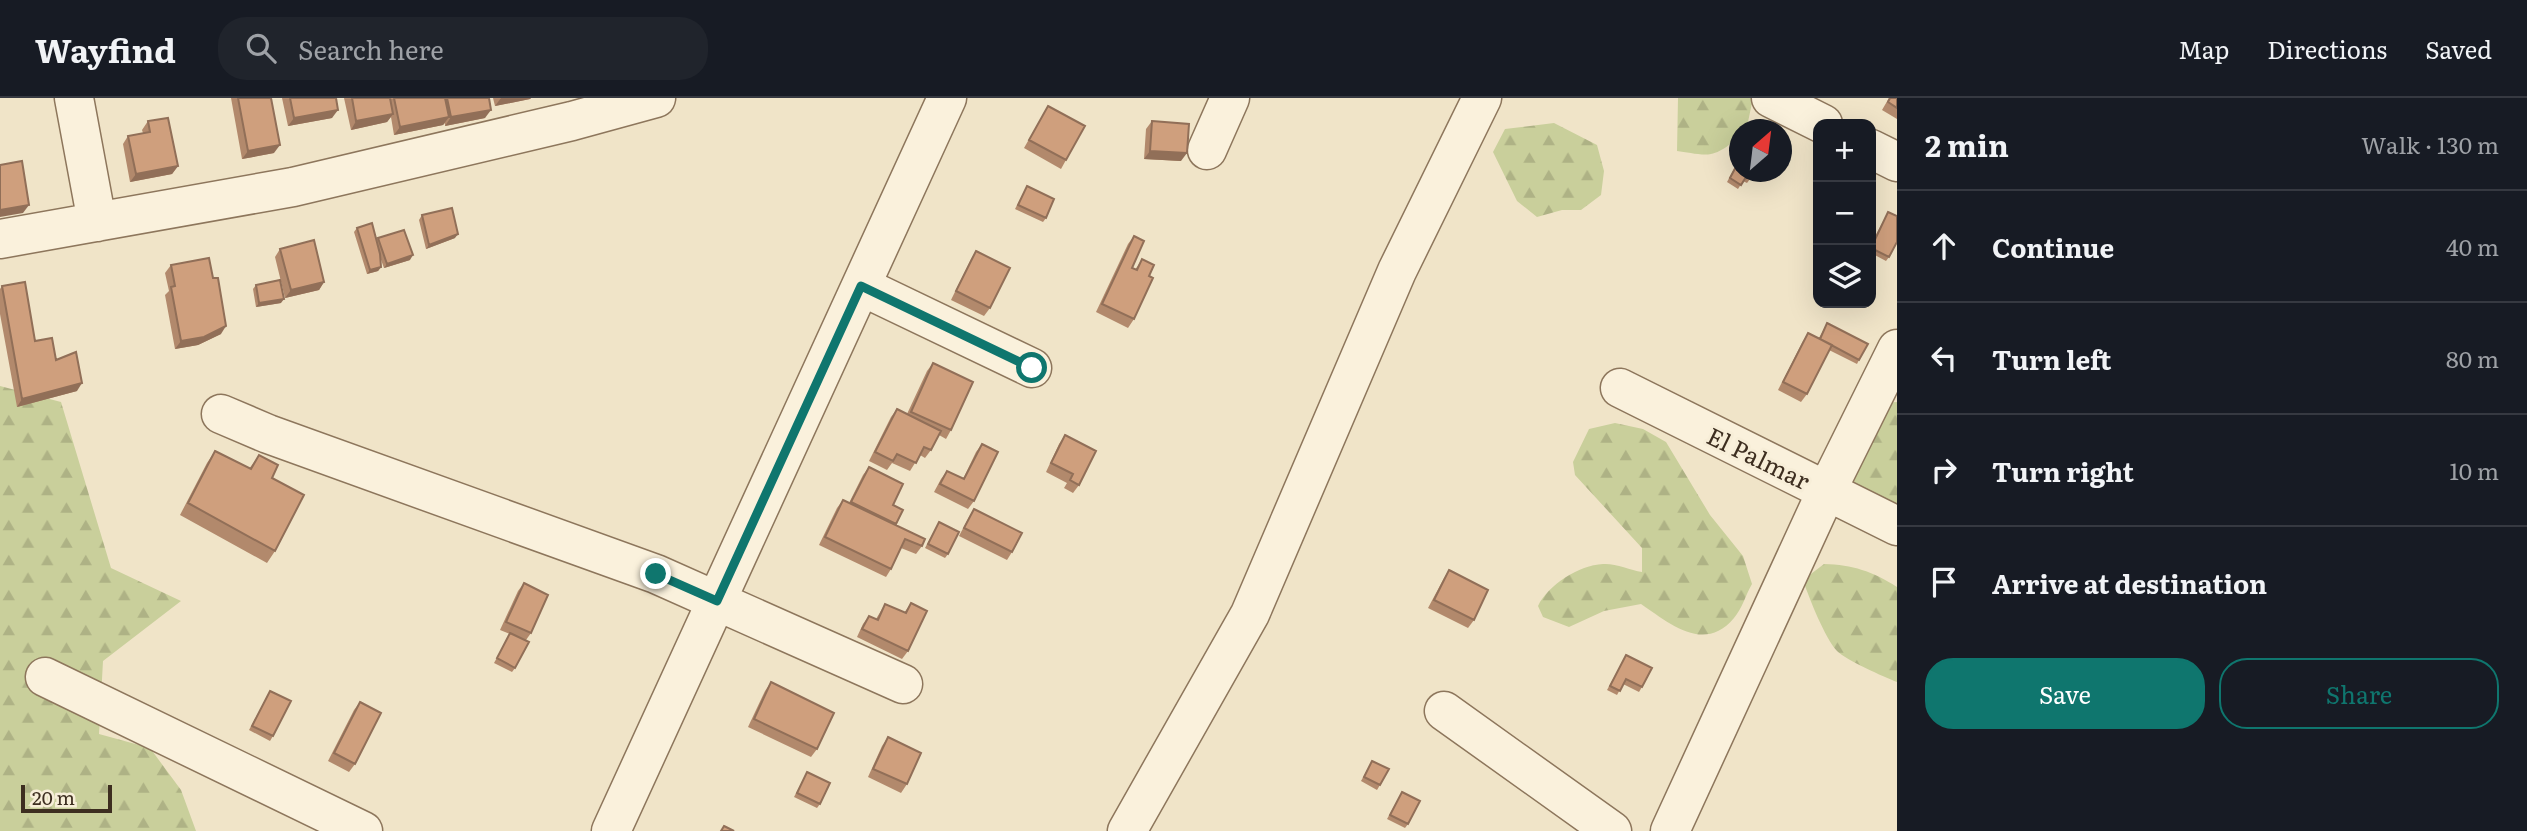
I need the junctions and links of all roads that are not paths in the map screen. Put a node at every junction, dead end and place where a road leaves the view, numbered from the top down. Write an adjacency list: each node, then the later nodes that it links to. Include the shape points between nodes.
1 (74, 98): 12 (street)
2 (656, 98): 7 (street)
3 (947, 98): 14 (street)
4 (1230, 98): 9 (street)
5 (1482, 98): 27 (street, via 1397,271 1250,614)
6 (1771, 98): 8 (street)
7 (570, 110): 12 (street, via 293,187)
8 (1813, 119)
9 (1207, 150)
10 (1876, 152): 11 (street)
11 (1897, 162)
12 (97, 222): 13 (street)
13 (0, 239)
14 (861, 286): 16 (street); 21 (street)
15 (1897, 349): 19 (street)
16 (1032, 368)
17 (1620, 388): 19 (street, El Palmar)
18 (221, 414): 21 (street, via 656,574)
19 (1827, 490): 20 (street, El Palmar); 29 (street)
20 (1897, 526)
21 (717, 601): 23 (street); 26 (street)
22 (45, 677): 25 (street)
23 (903, 684)
24 (1444, 711): 28 (street)
25 (363, 831)
26 (611, 831)
27 (1127, 831)
28 (1612, 831)
29 (1670, 831)

